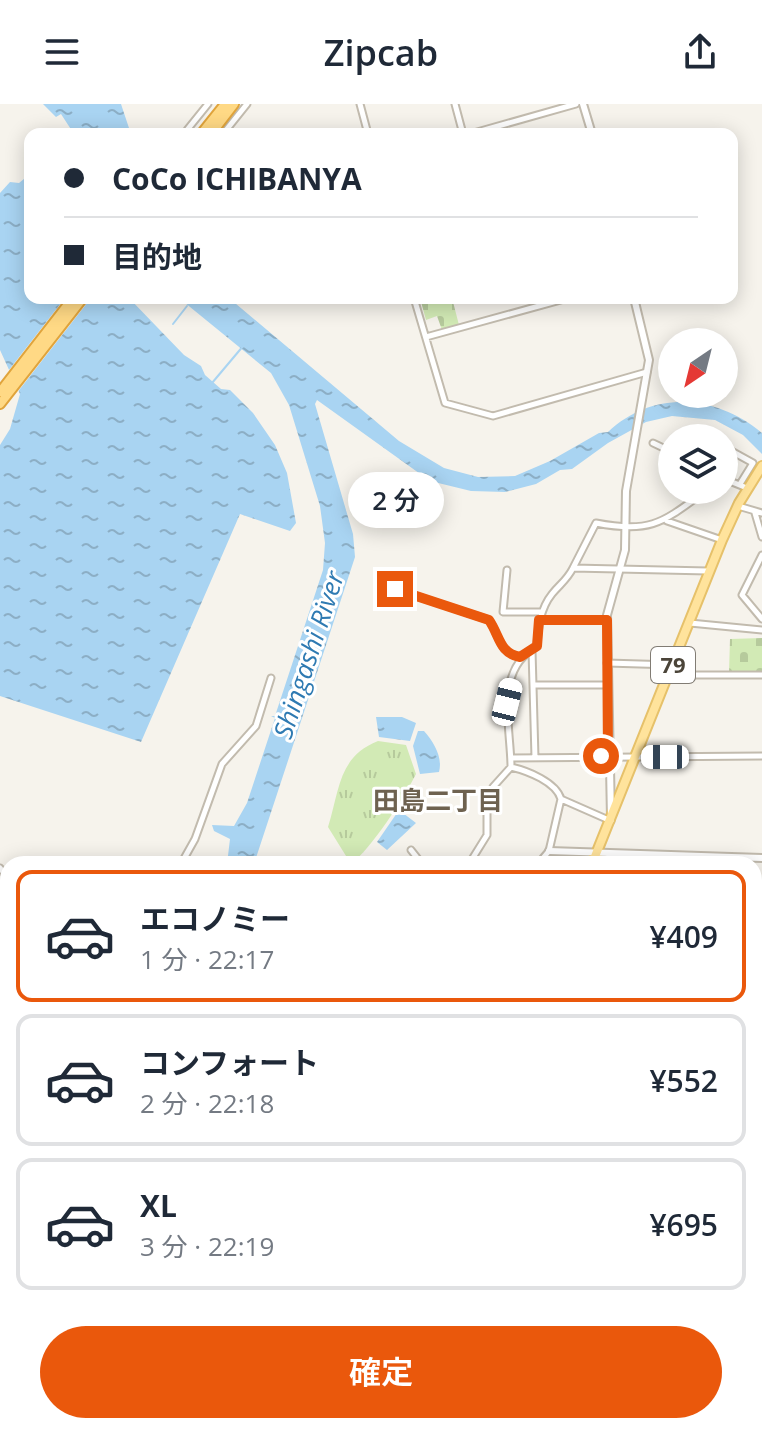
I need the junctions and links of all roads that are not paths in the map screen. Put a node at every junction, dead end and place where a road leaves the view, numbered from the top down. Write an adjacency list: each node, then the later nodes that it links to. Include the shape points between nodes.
1 (208, 104): 9 (street)
2 (225, 104): 10 (highway)
3 (234, 104): 11 (highway)
4 (247, 104): 12 (street)
5 (360, 104): 13 (street)
6 (455, 104): 14 (street)
7 (576, 104): 15 (street)
8 (583, 104): 16 (street)
9 (189, 128)
10 (206, 128)
11 (216, 128)
12 (228, 128)
13 (366, 128)
14 (461, 128)
15 (491, 128)
16 (590, 128)
17 (69, 304): 24 (highway)
18 (78, 304): 24 (highway)
19 (416, 304): 22 (street)
20 (547, 304): 22 (street)
21 (636, 304): 23 (street, via 648,353)
22 (426, 338): 23 (street, via 445,403 493,416)
23 (647, 372): 37 (street, via 626,491)
24 (12, 382): 25 (highway); 26 (highway)
25 (0, 392)
26 (0, 404)
27 (653, 443): 28 (street)
28 (658, 445)
29 (738, 455): 32 (street, via 753,463)
30 (760, 472): 32 (main road, 79)
31 (738, 484): 32 (street)
32 (744, 486): 34 (main road, 79)
33 (688, 504): 36 (street)
34 (737, 506): 35 (street); 39 (main road, 79)
35 (758, 513): 38 (street)
36 (666, 521): 37 (street); 39 (street)
37 (627, 529): 41 (street, via 596,523); 42 (street)
38 (762, 537)
39 (722, 540): 44 (main road, 79)
40 (762, 555): 47 (street, via 742,595)
41 (573, 568): 42 (street); 46 (street)
42 (620, 568): 44 (street); 49 (street)
43 (507, 570): 46 (street, via 503,612)
44 (709, 571): 50 (main road, 79)
45 (395, 589): 53 (street, via 489,620 502,647)
46 (542, 612): 48 (street)
47 (762, 619)
48 (539, 620): 49 (street); 52 (street)
49 (607, 620): 54 (street)
50 (689, 623): 51 (street); 55 (main road, 79)
51 (762, 630)
52 (532, 650): 53 (street); 59 (street)
53 (520, 657): 64 (street, via 507,702)
54 (607, 663): 55 (street); 60 (street)
55 (673, 665): 56 (main road, 79)
56 (669, 675): 57 (street); 63 (main road, 79)
57 (762, 675)
58 (271, 678): 73 (street, via 256,726 222,764)
59 (533, 685): 60 (street); 65 (street)
60 (607, 685): 61 (street)
61 (608, 756): 63 (street); 65 (street); 68 (street)
62 (762, 756): 63 (street)
63 (637, 757): 68 (main road, 79)
64 (511, 758): 65 (street); 66 (street)
65 (535, 758)
66 (511, 767): 67 (street, via 547,783); 75 (street, via 493,787 487,835)
67 (561, 799): 68 (street); 70 (street)
68 (612, 822): 71 (main road, 79)
69 (411, 850): 74 (street)
70 (549, 851): 71 (street); 76 (street)
71 (598, 851): 72 (street); 77 (main road, 79)
72 (609, 852): 78 (street); 79 (street)
73 (185, 856)
74 (416, 856)
75 (474, 856)
76 (545, 856)
77 (596, 856)
78 (609, 856)
79 (711, 856)

